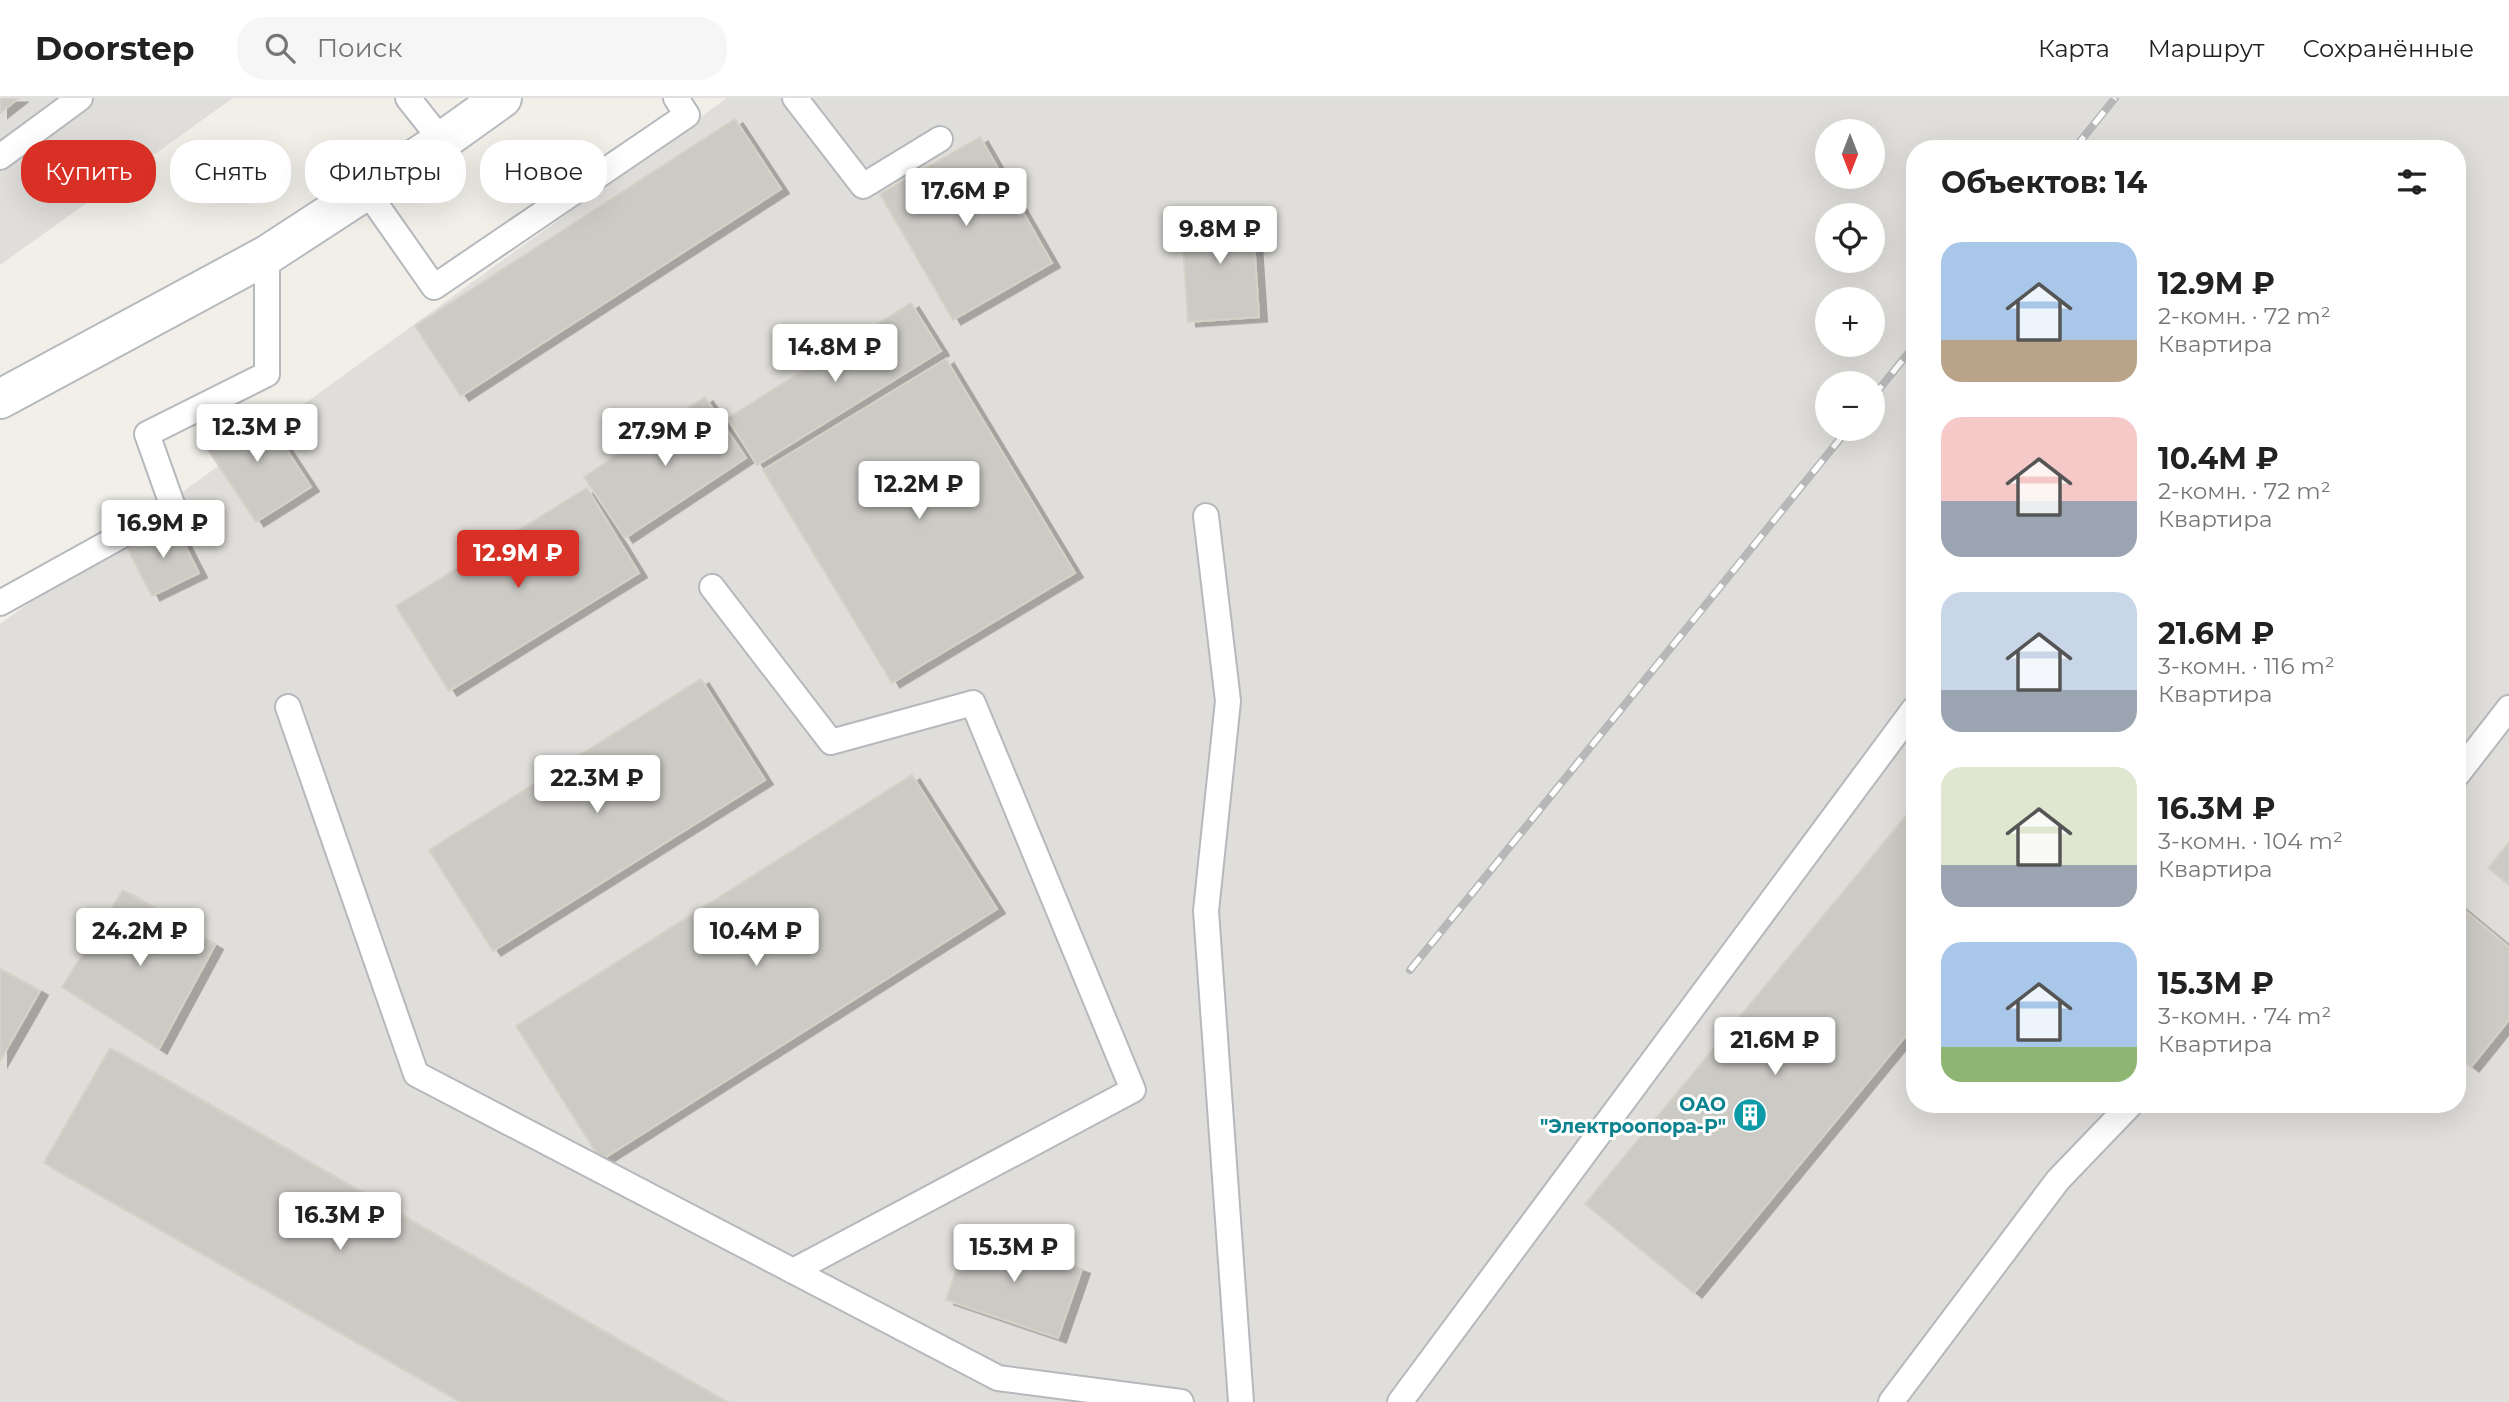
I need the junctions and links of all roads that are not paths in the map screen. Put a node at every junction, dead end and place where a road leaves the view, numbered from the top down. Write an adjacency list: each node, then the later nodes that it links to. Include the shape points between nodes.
1 (80, 98): 9 (lane)
2 (408, 98): 7 (lane)
3 (502, 98): 8 (street)
4 (676, 98): 11 (lane, via 687,114 434,287)
5 (795, 98): 6 (lane, via 863,186)
6 (940, 139)
7 (441, 140)
8 (443, 140)
9 (0, 157)
10 (346, 203): 12 (street)
11 (375, 203)
12 (267, 255): 13 (street); 16 (lane, via 267,374 147,434 173,507)
13 (0, 399)
14 (1206, 516): 24 (lane, via 1228,701 1206,911)
15 (712, 587): 22 (lane, via 831,741 973,703 1133,1090)
16 (0, 603)
17 (288, 707): 22 (lane, via 416,1073)
18 (2509, 708): 20 (lane)
19 (1906, 720): 25 (lane)
20 (2466, 763)
21 (2122, 1113): 26 (lane, via 2058,1180)
22 (793, 1271): 23 (lane, via 998,1378)
23 (1181, 1402)
24 (1241, 1402)
25 (1400, 1402)
26 (1891, 1402)

